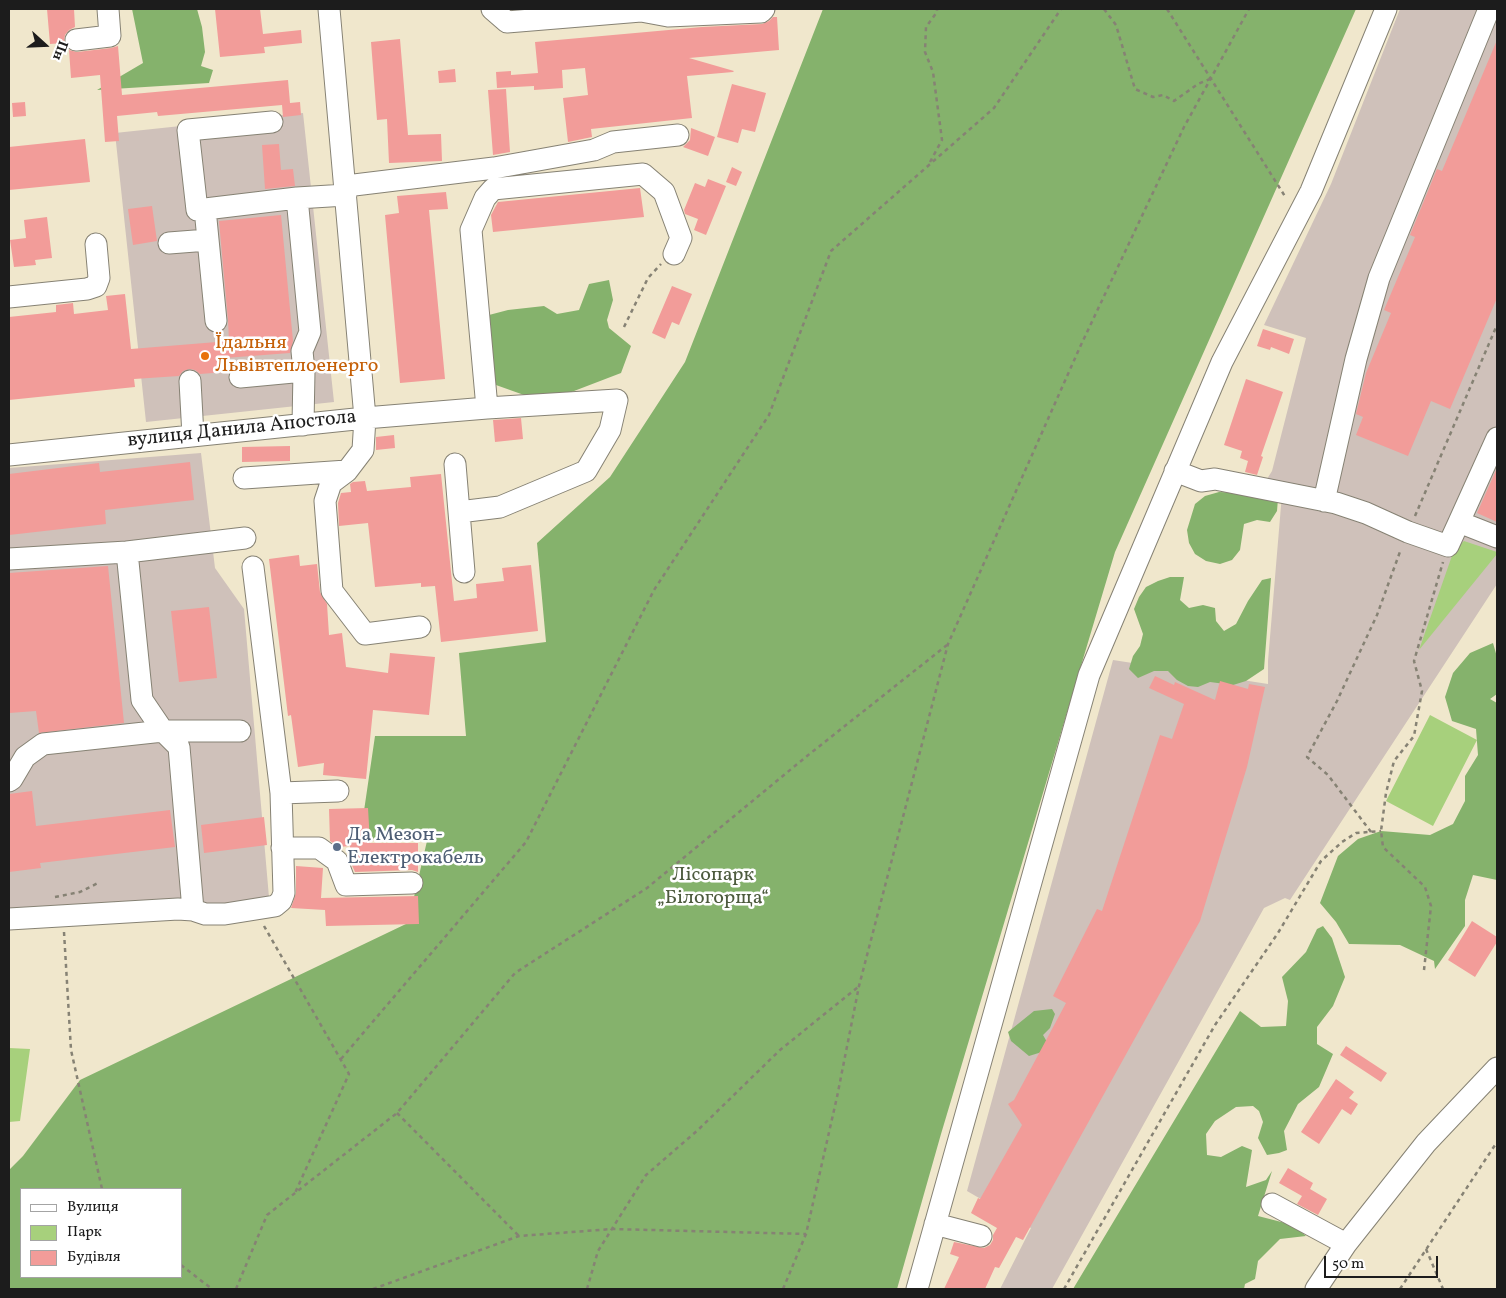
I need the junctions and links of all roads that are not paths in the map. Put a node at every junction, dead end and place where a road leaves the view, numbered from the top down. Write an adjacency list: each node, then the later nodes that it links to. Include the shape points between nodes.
1 (108, 9): 8 (street, via 110,36)
2 (329, 9): 11 (street, вулиця Данила Апостола)
3 (492, 9): 7 (street, via 508,22)
4 (764, 9): 7 (street, via 761,12 668,16)
5 (1386, 9): 31 (street, via 1311,191 1222,362)
6 (1489, 9): 33 (street, via 1379,278 1356,359)
7 (641, 10)
8 (76, 40)
9 (272, 122): 13 (street, via 188,130 197,210)
10 (678, 135): 11 (street, via 613,142 594,150)
11 (346, 191): 12 (street); 24 (street, вулиця Данила Апостола)
12 (297, 198): 13 (street); 20 (street, via 310,332 302,351)
13 (206, 209): 14 (street)
14 (208, 240): 15 (street); 19 (street)
15 (169, 243)
16 (96, 244): 18 (street, via 99,278 96,286)
17 (674, 254): 23 (street, via 681,238 664,192 643,174 493,189 485,198 471,230)
18 (9, 297)
19 (216, 321)
20 (304, 371): 21 (street); 25 (street)
21 (240, 377)
22 (190, 380): 26 (street)
23 (487, 408): 24 (street); 34 (street, via 617,400 610,430 586,470 500,508)
24 (365, 418): 25 (street, вулиця Данила Апостола); 30 (street, via 363,450)
25 (303, 425): 26 (street, вулиця Данила Апостола)
26 (194, 436): 28 (street, вулиця Данила Апостола)
27 (1497, 438): 35 (street)
28 (9, 455)
29 (455, 464): 34 (street)
30 (347, 471): 32 (street); 42 (street, via 330,483 325,501 332,591 365,634)
31 (1175, 471): 33 (street, via 1201,481 1215,480); 54 (street, via 1089,675)
32 (244, 478)
33 (1324, 501): 35 (street, via 1366,513 1448,546)
34 (459, 512): 41 (street)
35 (1459, 522): 36 (street)
36 (1497, 537)
37 (245, 538): 38 (street)
38 (127, 552): 39 (street); 43 (street, via 142,700)
39 (9, 559)
40 (253, 567): 47 (street)
41 (464, 572)
42 (420, 627)
43 (163, 731): 44 (street); 45 (street, via 43,744 25,757); 50 (street, via 179,747)
44 (240, 731)
45 (9, 781)
46 (338, 791): 47 (street)
47 (281, 793): 48 (street)
48 (282, 848): 49 (street, via 319,848 337,861 346,885); 50 (street, via 284,893 274,906 225,914 204,914)
49 (412, 883)
50 (193, 910): 51 (street)
51 (9, 919)
52 (1497, 1068): 56 (street, via 1426,1143)
53 (1272, 1204): 56 (street)
54 (935, 1224): 55 (street); 57 (street)
55 (981, 1236)
56 (1346, 1244): 58 (street)
57 (917, 1289)
58 (1316, 1289)

